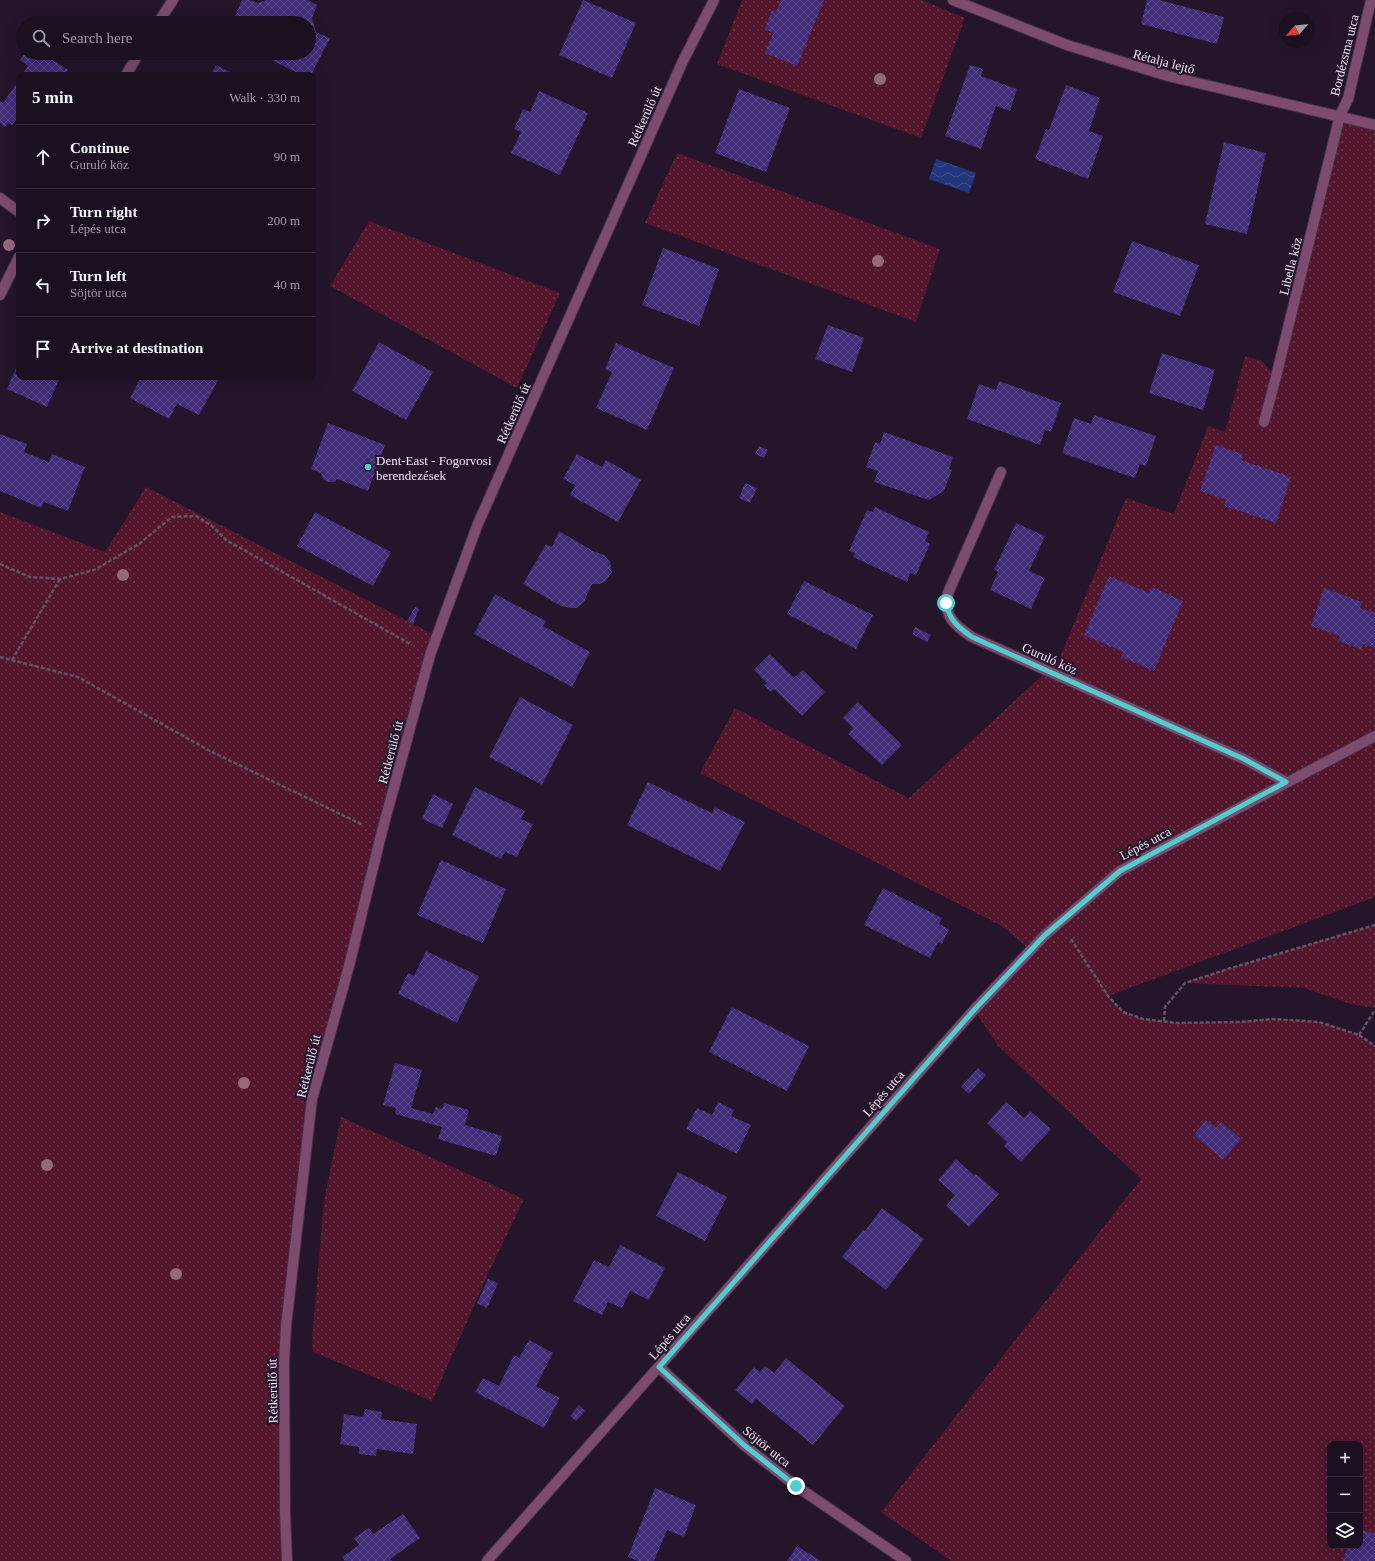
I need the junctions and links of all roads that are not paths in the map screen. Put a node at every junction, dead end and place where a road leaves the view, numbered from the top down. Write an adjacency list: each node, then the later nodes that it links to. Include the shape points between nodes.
1 (173, 0): 5 (street)
2 (714, 0): 19 (street, Rétkerülő út, via 682,63 477,526 430,655 312,1099 286,1326 284,1363)
3 (954, 0): 8 (street, Rétalja lejtő, via 1067,45 1168,76)
4 (1371, 0): 8 (street, Bordézsma utca, via 1348,98)
5 (163, 16)
6 (135, 60): 7 (street)
7 (128, 72)
8 (1340, 116): 9 (street, Rétalja lejtő); 14 (street, Libella köz)
9 (1375, 124)
10 (0, 198): 11 (street)
11 (16, 210)
12 (16, 263): 13 (street)
13 (0, 295)
14 (1264, 422)
15 (1000, 472): 17 (street, Guruló köz, via 948,593 947,612 957,627 972,637 1244,759)
16 (1375, 736): 17 (street, Lépés utca)
17 (1286, 782): 18 (street, Lépés utca, via 1120,871 1045,935 974,1010)
18 (659, 1367): 20 (street, Lépés utca); 21 (street, Söjtör utca, via 744,1445 796,1486)
19 (287, 1561)
20 (487, 1561)
21 (906, 1561)

